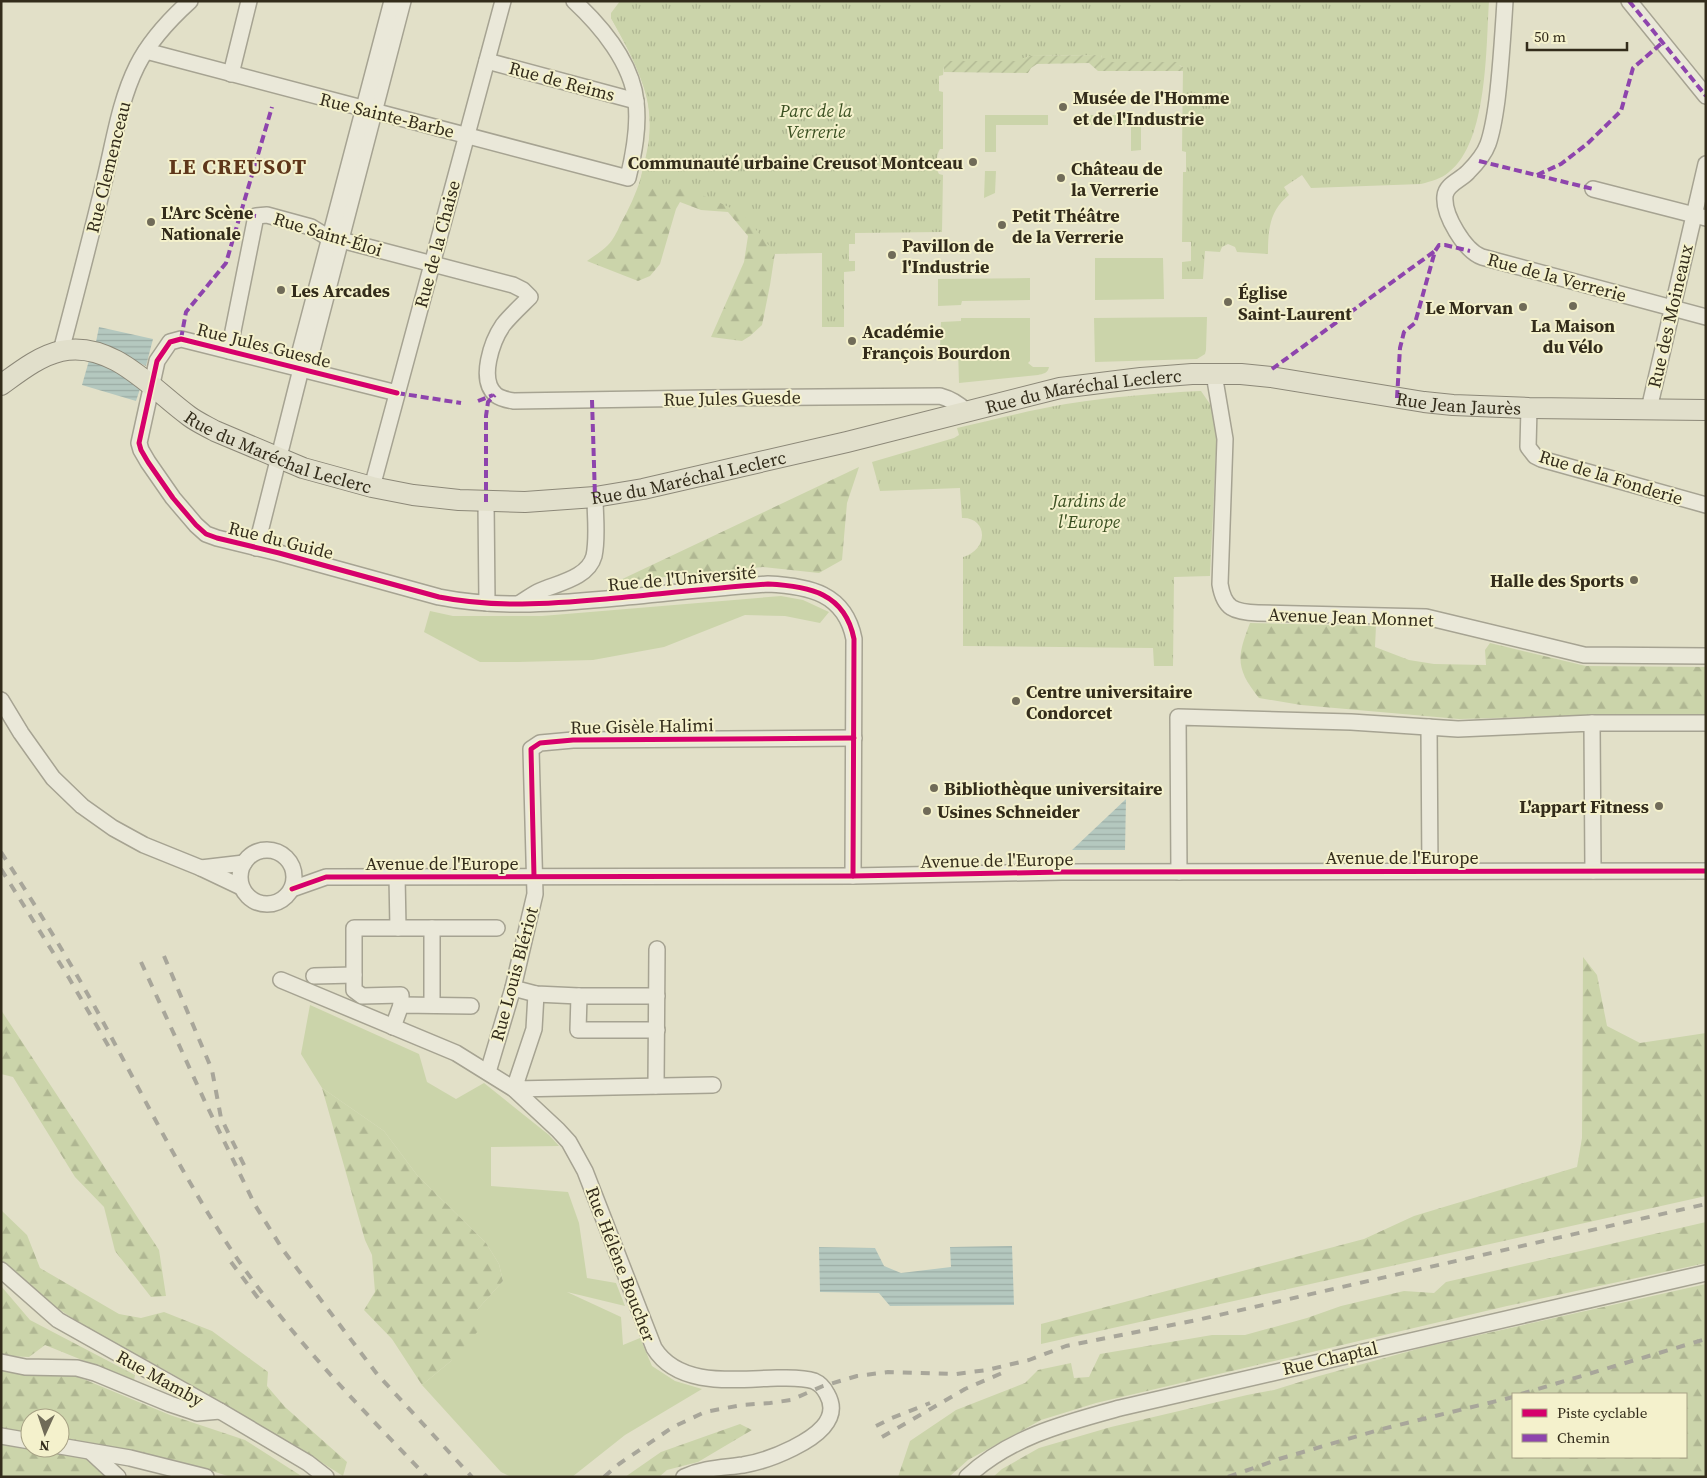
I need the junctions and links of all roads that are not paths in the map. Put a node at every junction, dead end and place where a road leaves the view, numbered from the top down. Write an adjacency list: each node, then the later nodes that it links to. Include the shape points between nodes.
1 (190, 1): 9 (street, Rue Clemenceau, via 168,22)
2 (249, 1): 11 (street)
3 (392, 1): 14 (street)
4 (403, 1): 14 (street)
5 (503, 1): 10 (street, Rue de la Chaise)
6 (574, 1): 13 (street, via 592,18 616,51 625,66)
7 (1505, 1): 21 (street, Rue de la Verrerie, via 1498,92 1487,146 1467,174 1446,189 1447,210 1456,230 1475,255)
8 (1629, 1): 12 (street)
9 (146, 51): 11 (street, Rue Sainte-Barbe); 23 (street, Rue Clemenceau, via 125,98)
10 (487, 61): 13 (street, Rue de Reims); 15 (street, Rue de la Chaise)
11 (231, 74): 14 (street, Rue Sainte-Barbe)
12 (1706, 96)
13 (636, 101): 15 (street, Rue Sainte-Barbe, via 634,155 628,178)
14 (369, 111): 15 (street, Rue Sainte-Barbe); 19 (street)
15 (466, 135): 20 (street, Rue de la Chaise)
16 (1706, 164): 18 (street, Rue des Moineaux)
17 (1593, 189): 18 (street)
18 (1700, 216): 21 (street, Rue des Moineaux)
19 (335, 238): 20 (street, Rue Saint-Éloi); 24 (street, Rue Saint-Éloi, via 311,227 267,215 256,216); 25 (street, via 309,362)
20 (432, 264): 29 (street, Rue de la Chaise); 30 (street, Rue Saint-Éloi, via 513,285 530,297 502,326 488,359 489,386)
21 (1672, 308): 22 (street, Rue de la Verrerie); 32 (street, Rue des Moineaux)
22 (1706, 317)
23 (61, 351): 27 (main road, via 41,359); 28 (main road, Rue du Maréchal Leclerc, via 98,353)
24 (229, 351): 25 (street, Rue Jules Guesde); 28 (street, Rue Jules Guesde, via 181,338 170,342 158,361)
25 (301, 369): 29 (street, Rue Jules Guesde); 35 (street)
26 (1214, 374): 31 (main road, Rue Jean Jaurès, via 1271,377 1424,402); 34 (main road, Rue du Maréchal Leclerc, via 1141,378 1060,388); 43 (street, Avenue Jean Monnet, via 1225,439 1220,584 1225,603 1232,609 1258,613 1426,617 1584,654)
27 (8, 380)
28 (151, 385): 35 (main road, Rue du Maréchal Leclerc, via 189,416 215,431); 40 (street, Rue du Guide, via 140,443 148,462 201,530 217,538)
29 (397, 393): 36 (street, Rue de la Chaise)
30 (495, 395): 34 (street, Rue Jules Guesde, via 514,401 940,396 959,404)
31 (1529, 408): 32 (main road, Rue Jean Jaurès); 39 (street, Rue de la Fonderie, via 1528,447 1540,459)
32 (1649, 409): 33 (main road, Rue Jean Jaurès)
33 (1706, 410)
34 (966, 411): 37 (main road, Rue du Maréchal Leclerc, via 677,482)
35 (279, 458): 36 (main road, Rue du Maréchal Leclerc, via 317,473); 40 (street)
36 (372, 488): 38 (main road, Rue du Maréchal Leclerc)
37 (595, 497): 38 (main road, Rue du Maréchal Leclerc); 42 (street, via 596,544 591,564 572,578)
38 (486, 502): 41 (street)
39 (1706, 505)
40 (256, 548): 41 (street, Rue du Guide, via 439,597)
41 (487, 604): 42 (street, Rue du Guide)
42 (519, 604): 48 (street, Rue de l'Université, via 768,584 794,585 818,592 842,610 851,626 854,639)
43 (1706, 656)
44 (1, 700): 51 (street, via 52,778 82,806 144,845)
45 (1592, 722): 46 (street); 47 (street, via 1458,729); 53 (street)
46 (1706, 723)
47 (1429, 727): 52 (street); 55 (street, via 1178,717)
48 (854, 738): 57 (street, Rue Gisèle Halimi, via 540,743 531,749); 58 (street, Rue de l'Université)
49 (244, 863): 50 (street, via 252,855 267,850 282,854); 51 (street); 60 (street, via 240,878)
50 (291, 865): 59 (street, Avenue de l'Europe); 61 (street, via 294,877)
51 (201, 868): 60 (street)
52 (1430, 871): 53 (street, Avenue de l'Europe); 55 (street, Avenue de l'Europe)
53 (1593, 871): 54 (street, Avenue de l'Europe)
54 (1706, 871)
55 (1179, 872): 58 (street, Avenue de l'Europe)
56 (397, 876): 57 (street, Avenue de l'Europe); 59 (street, Avenue de l'Europe); 62 (street)
57 (534, 876): 58 (street, Avenue de l'Europe); 69 (street, Rue Louis Blériot, via 535,894)
58 (853, 876)
59 (321, 878): 61 (street, Avenue de l'Europe)
60 (242, 887): 61 (street, via 250,899 265,904 281,901)
61 (292, 890)
62 (398, 928): 63 (street); 66 (street, via 354,928)
63 (432, 928): 64 (street); 74 (street)
64 (497, 928)
65 (657, 949): 72 (street)
66 (354, 975): 67 (street); 73 (street, via 354,990 362,996 401,995)
67 (314, 976)
68 (281, 980): 76 (street, Rue Hélène Boucher)
69 (513, 988): 70 (street); 78 (street, Rue Louis Blériot)
70 (536, 994): 71 (street); 81 (street, via 534,1029)
71 (579, 996): 72 (street); 77 (street, via 578,1030)
72 (657, 996): 77 (street)
73 (401, 1005): 74 (street); 76 (street)
74 (432, 1005): 75 (street)
75 (471, 1006)
76 (393, 1028): 78 (street, Rue Hélène Boucher, via 456,1054)
77 (657, 1030): 80 (street)
78 (488, 1072): 81 (street, Rue Hélène Boucher)
79 (713, 1085): 80 (street)
80 (656, 1086): 81 (street)
81 (514, 1089): 93 (street, Rue Hélène Boucher, via 558,1130 585,1171 660,1358 687,1373 704,1377 814,1381 823,1386 830,1399 828,1422 801,1444 780,1455 700,1470)
82 (1, 1270): 85 (street, Rue Mamby, via 58,1320)
83 (1706, 1273): 94 (street, Rue Chaptal, via 1120,1408 1043,1431 994,1456)
84 (1, 1362): 85 (street, via 25,1367 77,1368 196,1413)
85 (220, 1411): 92 (street, Rue Mamby)
86 (1, 1436): 87 (street)
87 (20, 1439)
88 (70, 1448): 89 (street)
89 (90, 1451): 90 (street); 91 (street)
90 (118, 1477)
91 (206, 1477)
92 (326, 1477)
93 (684, 1477)
94 (967, 1477)

